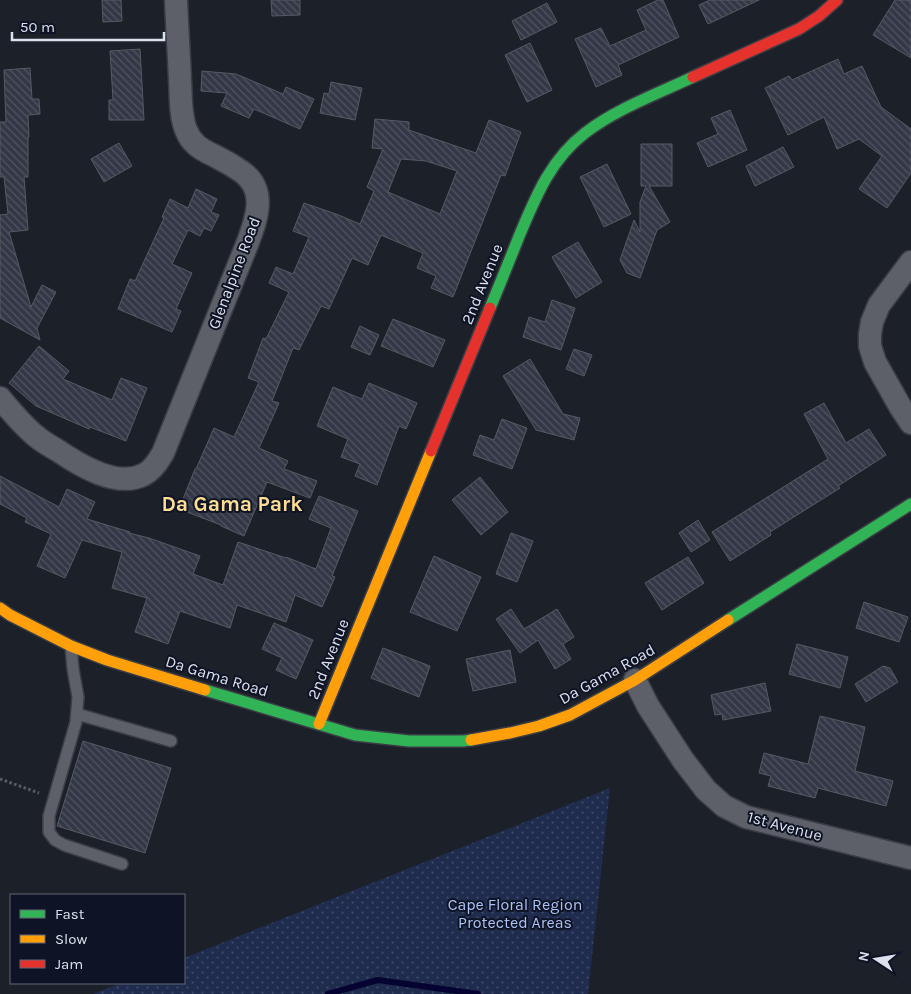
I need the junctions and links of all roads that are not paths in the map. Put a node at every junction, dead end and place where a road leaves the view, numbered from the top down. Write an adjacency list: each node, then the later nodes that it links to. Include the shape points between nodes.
1 (176, 0): 4 (street, Glenalpine Road, via 184,127 194,144 237,168 251,181 258,198 258,208 248,242 163,453 144,475 115,478 87,468 37,437)
2 (837, 0): 11 (street, 2nd Avenue, via 818,17 791,33 608,118 583,134 548,173)
3 (911, 262): 5 (street, via 879,305 872,322 870,346 875,362)
4 (0, 398)
5 (911, 423)
6 (911, 504): 9 (street, Da Gama Road)
7 (0, 608): 8 (street, Da Gama Road)
8 (71, 646): 10 (lane); 11 (street, Da Gama Road, via 107,660)
9 (635, 680): 11 (street, Da Gama Road, via 570,715 539,726 463,741 379,738); 13 (street, 1st Avenue, via 683,760 706,790 724,806 746,817)
10 (77, 714): 12 (lane); 14 (lane, via 49,816 49,832 64,845)
11 (319, 724)
12 (171, 741)
13 (911, 858)
14 (122, 864)

